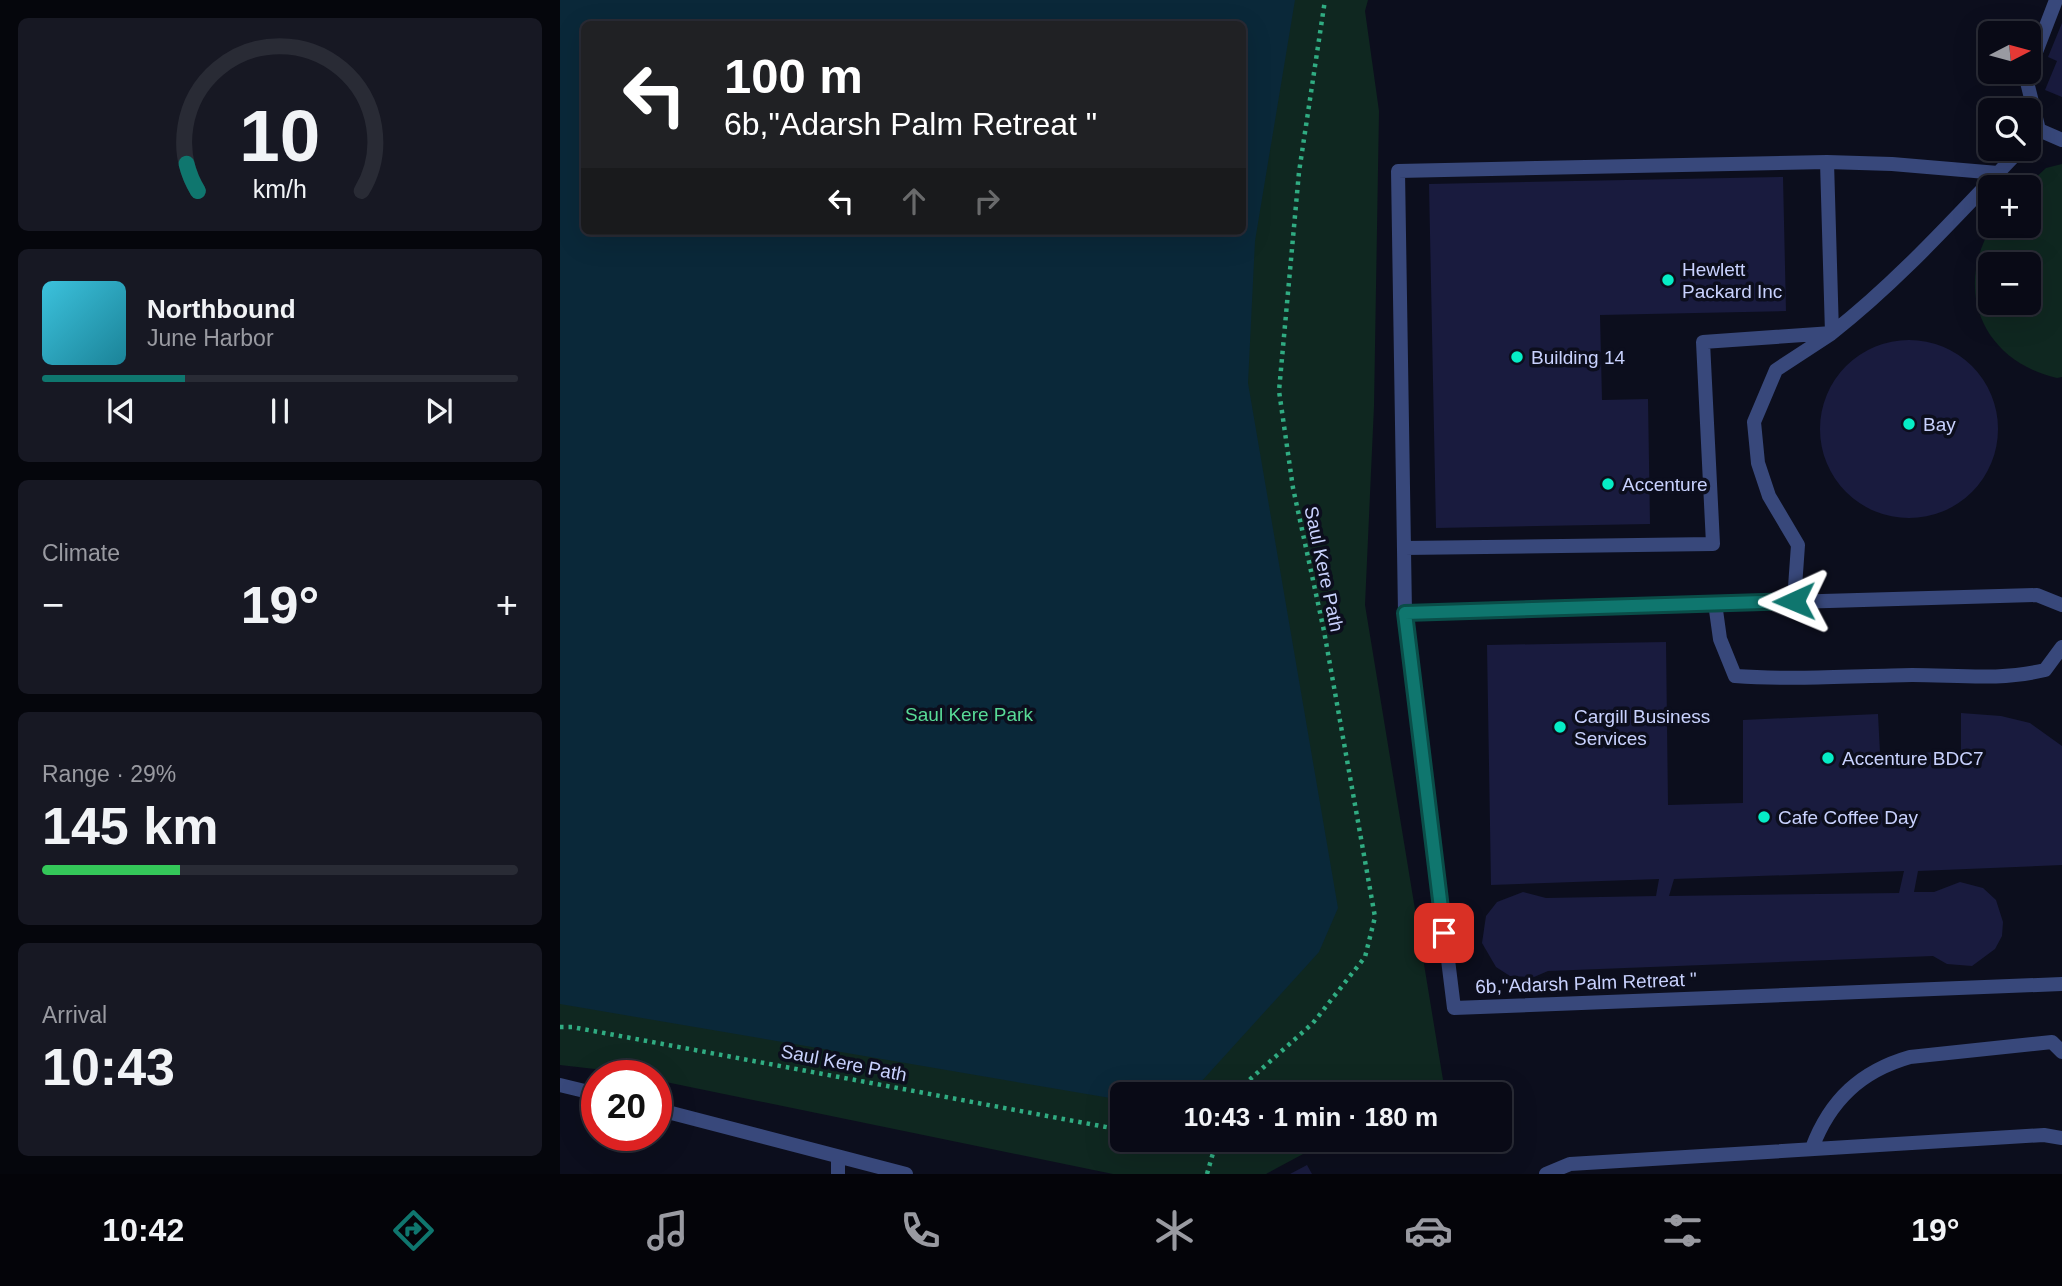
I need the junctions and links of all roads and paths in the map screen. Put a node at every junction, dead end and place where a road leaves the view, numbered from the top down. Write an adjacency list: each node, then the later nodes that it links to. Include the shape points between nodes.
1 (1325, 0): 19 (path, Saul Kere Path, via 1299,172 1279,391 1293,488 1324,631 1375,917 1365,957 1313,1023)
2 (2056, 0): 3 (street, via 2026,78)
3 (2029, 98)
4 (2041, 137): 5 (street)
5 (2062, 139)
6 (2010, 161): 8 (street)
7 (1827, 162): 8 (street); 9 (street); 10 (street, via 1398,170)
8 (1998, 173): 9 (street, via 1870,303)
9 (1832, 333): 10 (street, via 1703,342 1713,544); 11 (street, via 1776,370 1754,422 1758,463 1769,496 1798,545)
10 (1404, 548): 14 (street)
11 (1794, 601): 12 (street); 13 (street, via 2036,595)
12 (1714, 603): 14 (street); 15 (street, via 1720,639 1735,676 1786,680 1913,675 2014,678 2045,670)
13 (2062, 605)
14 (1405, 613): 16 (street, 6b,"Adarsh Palm Retreat ", via 1454,1008)
15 (2062, 647)
16 (2062, 984)
17 (560, 1027): 23 (path, Saul Kere Path)
18 (2062, 1052): 25 (street, via 2052,1042 1890,1063 1871,1071 1840,1097)
19 (1247, 1082)
20 (560, 1085): 21 (street)
21 (581, 1090)
22 (672, 1113): 27 (street)
23 (1110, 1128)
24 (2062, 1138): 25 (street, via 2045,1135)
25 (1812, 1148): 31 (street, via 1570,1164)
26 (1212, 1152): 30 (path)
27 (838, 1157): 28 (street); 29 (street)
28 (838, 1174)
29 (906, 1174)
30 (1208, 1174)
31 (1546, 1174)

